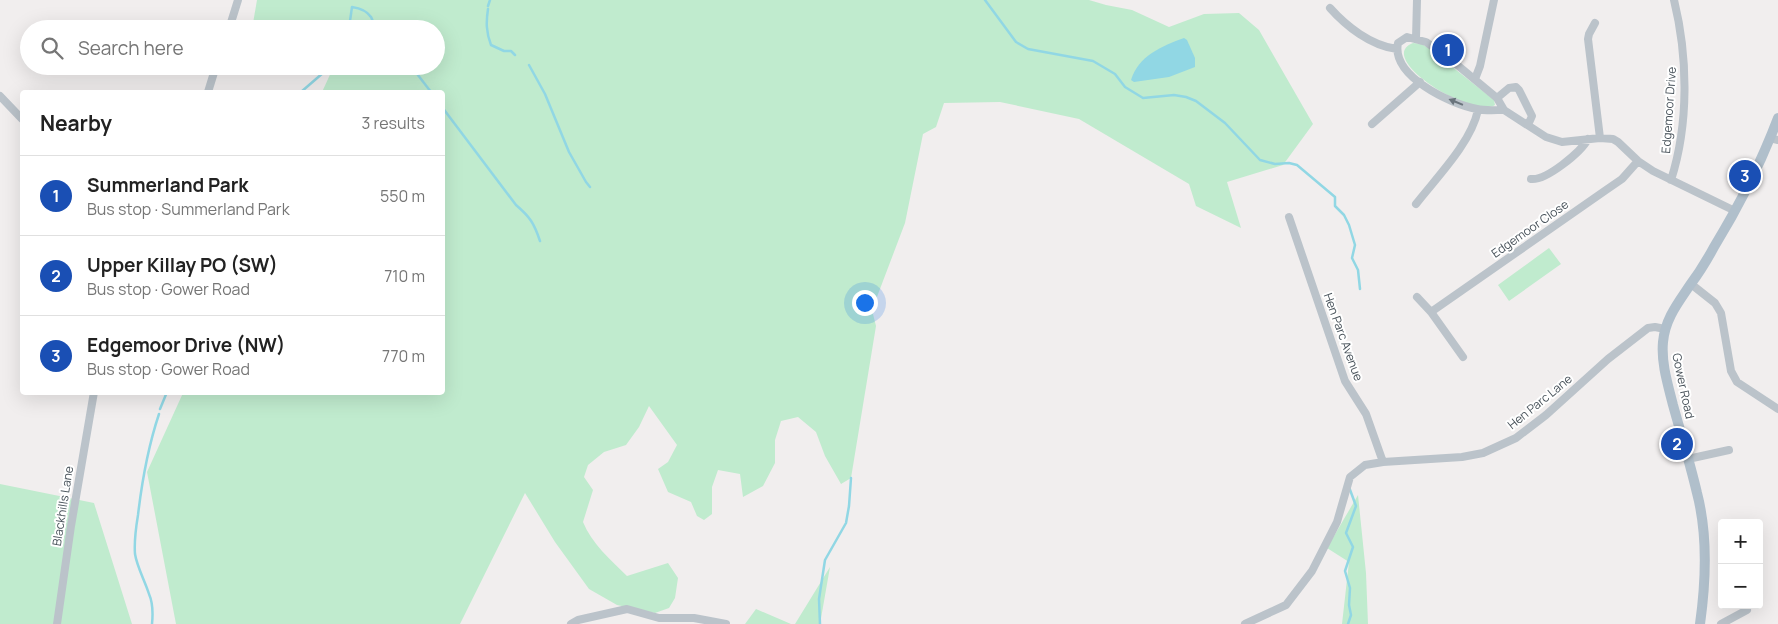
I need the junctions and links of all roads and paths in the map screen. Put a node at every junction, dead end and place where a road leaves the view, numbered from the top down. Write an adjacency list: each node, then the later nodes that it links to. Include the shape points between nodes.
1 (238, 0): 6 (street)
2 (1417, 0): 8 (street)
3 (1494, 0): 11 (street)
4 (1674, 0): 27 (street, Edgemoor Drive, via 1681,37 1684,86 1678,153)
5 (1330, 8): 9 (street, via 1341,21 1359,33 1381,46)
6 (231, 20)
7 (1595, 23): 22 (street, via 1588,39)
8 (1416, 39): 9 (street, via 1401,39); 11 (street, via 1426,42)
9 (1397, 49): 12 (street, via 1404,69)
10 (213, 75): 13 (street)
11 (1475, 79): 15 (street)
12 (1420, 82): 16 (street, one-way to 12, via 1434,92); 20 (street)
13 (209, 90)
14 (0, 96): 18 (street)
15 (1497, 98): 17 (street); 21 (street, via 1509,88 1516,87 1532,116)
16 (1478, 110): 17 (street); 28 (street, via 1466,140)
17 (1504, 110): 21 (street)
18 (20, 117)
19 (1778, 118): 24 (main road, Gower Road)
20 (1372, 124)
21 (1528, 125): 23 (street, via 1546,137 1562,142)
22 (1600, 138): 23 (street); 25 (street, via 1618,142)
23 (1588, 139): 26 (street, via 1584,147 1559,167 1537,180)
24 (1774, 139): 29 (main road, Gower Road)
25 (1638, 161): 27 (street); 33 (street, Edgemoor Close, via 1622,179)
26 (1531, 178)
27 (1671, 180): 29 (street)
28 (1416, 204)
29 (1735, 211): 31 (main road, Gower Road)
30 (1289, 217): 40 (street, Hen Parc Avenue, via 1345,381 1366,414)
31 (1691, 284): 34 (main road, Gower Road, via 1673,310); 37 (street, via 1715,303 1721,313 1731,371 1737,382)
32 (1417, 297): 33 (street)
33 (1431, 312): 35 (street)
34 (1665, 329): 39 (main road, Gower Road, via 1663,344 1668,385); 40 (street, Hen Parc Lane, via 1648,328 1516,438 1462,458)
35 (1463, 356)
36 (93, 395): 42 (street, Blackhills Lane, via 70,526)
37 (1778, 409)
38 (1730, 450): 39 (street)
39 (1688, 459): 46 (main road, Gower Road, via 1702,517 1705,570)
40 (1383, 462): 45 (street, Hen Parc Lane, via 1366,465 1350,477 1337,522 1312,571 1286,605)
41 (1747, 610): 47 (street)
42 (57, 624)
43 (571, 624): 44 (street, via 627,609 659,618 694,618)
44 (726, 624)
45 (1245, 624)
46 (1700, 624)
47 (1721, 624)

